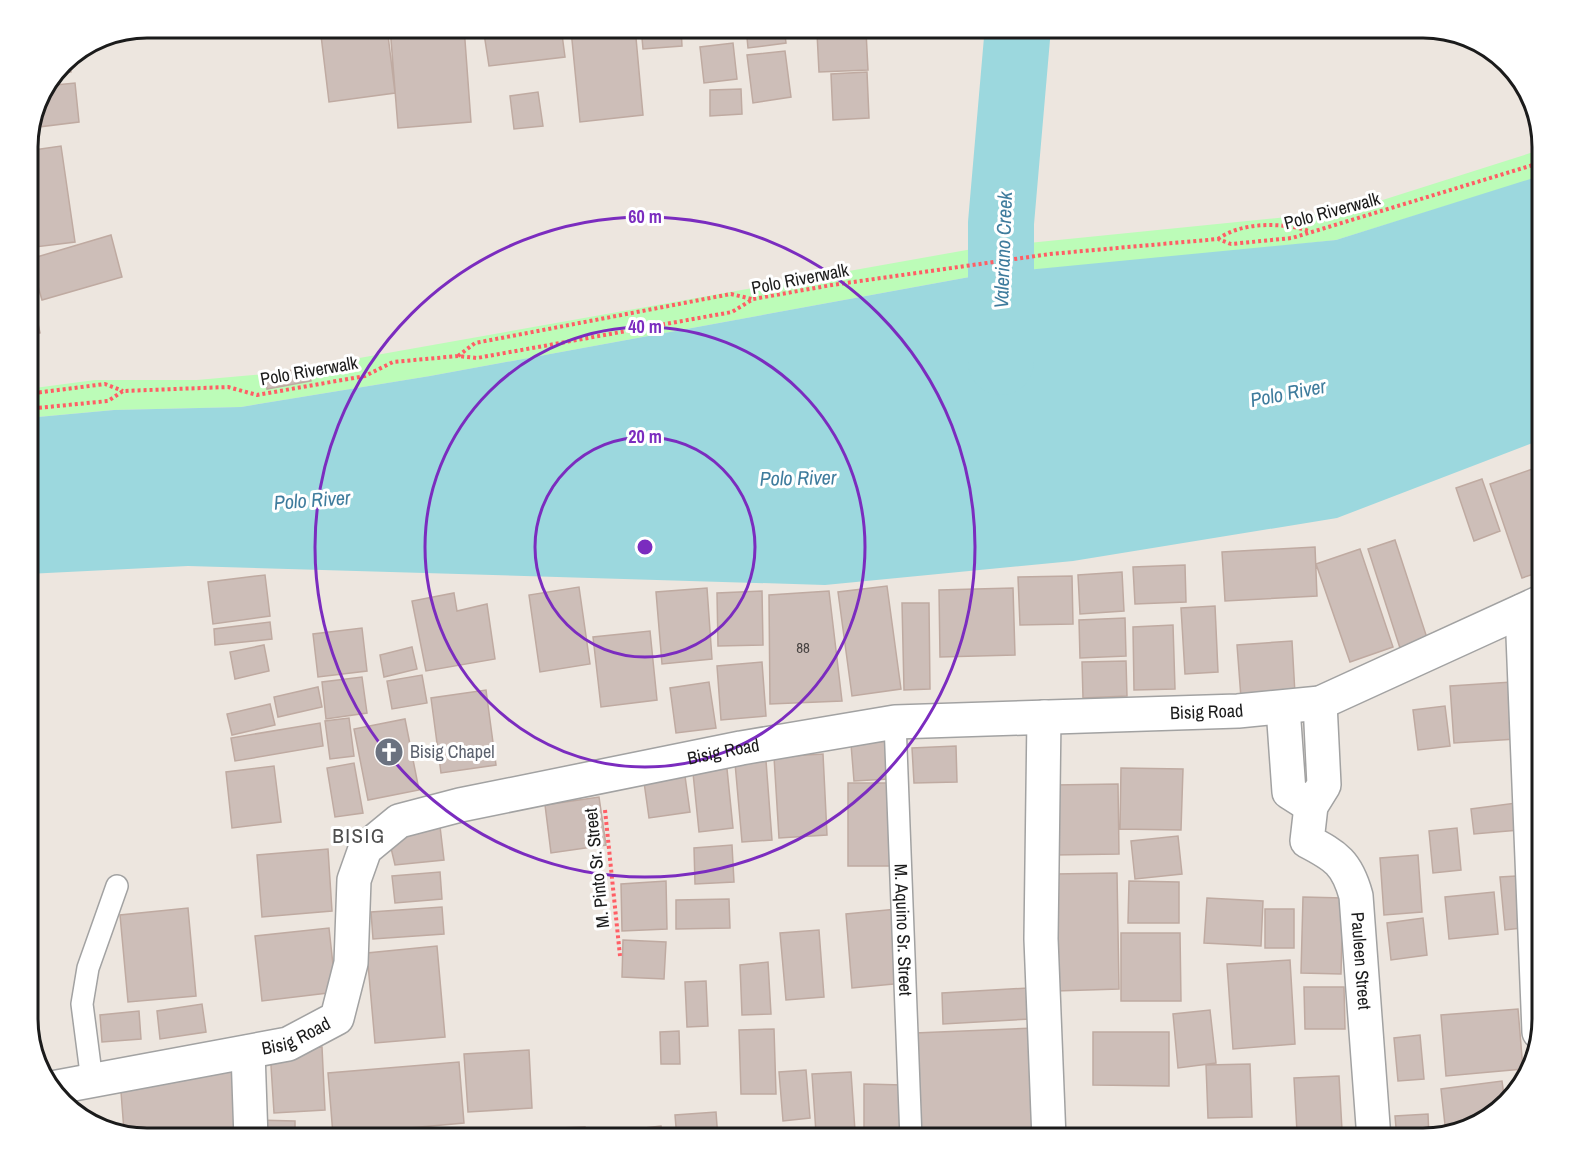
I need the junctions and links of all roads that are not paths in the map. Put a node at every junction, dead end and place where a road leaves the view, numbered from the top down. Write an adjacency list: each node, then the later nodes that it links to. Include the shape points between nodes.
1 (1532, 606): 2 (street, Bisig Road)
2 (1320, 703): 3 (street, Bisig Road); 6 (street, Pauleen Street, via 1324,785)
3 (1283, 708): 4 (street, Bisig Road); 6 (street, via 1289,792)
4 (1044, 717): 5 (street, Bisig Road); 13 (street, via 1041,939)
5 (895, 722): 8 (street, Bisig Road, via 460,804 399,821 365,849 354,880 351,963 337,1018 288,1044); 12 (lane, M. Aquino Sr. Street)
6 (1311, 806): 14 (street, Pauleen Street, via 1307,841 1335,855 1350,874 1356,896)
7 (117, 886): 9 (lane, via 88,968 82,1004)
8 (248, 1052): 9 (street, Bisig Road); 11 (street)
9 (92, 1081): 10 (street, Bisig Road)
10 (61, 1086)
11 (251, 1128)
12 (911, 1128)
13 (1049, 1128)
14 (1373, 1128)

